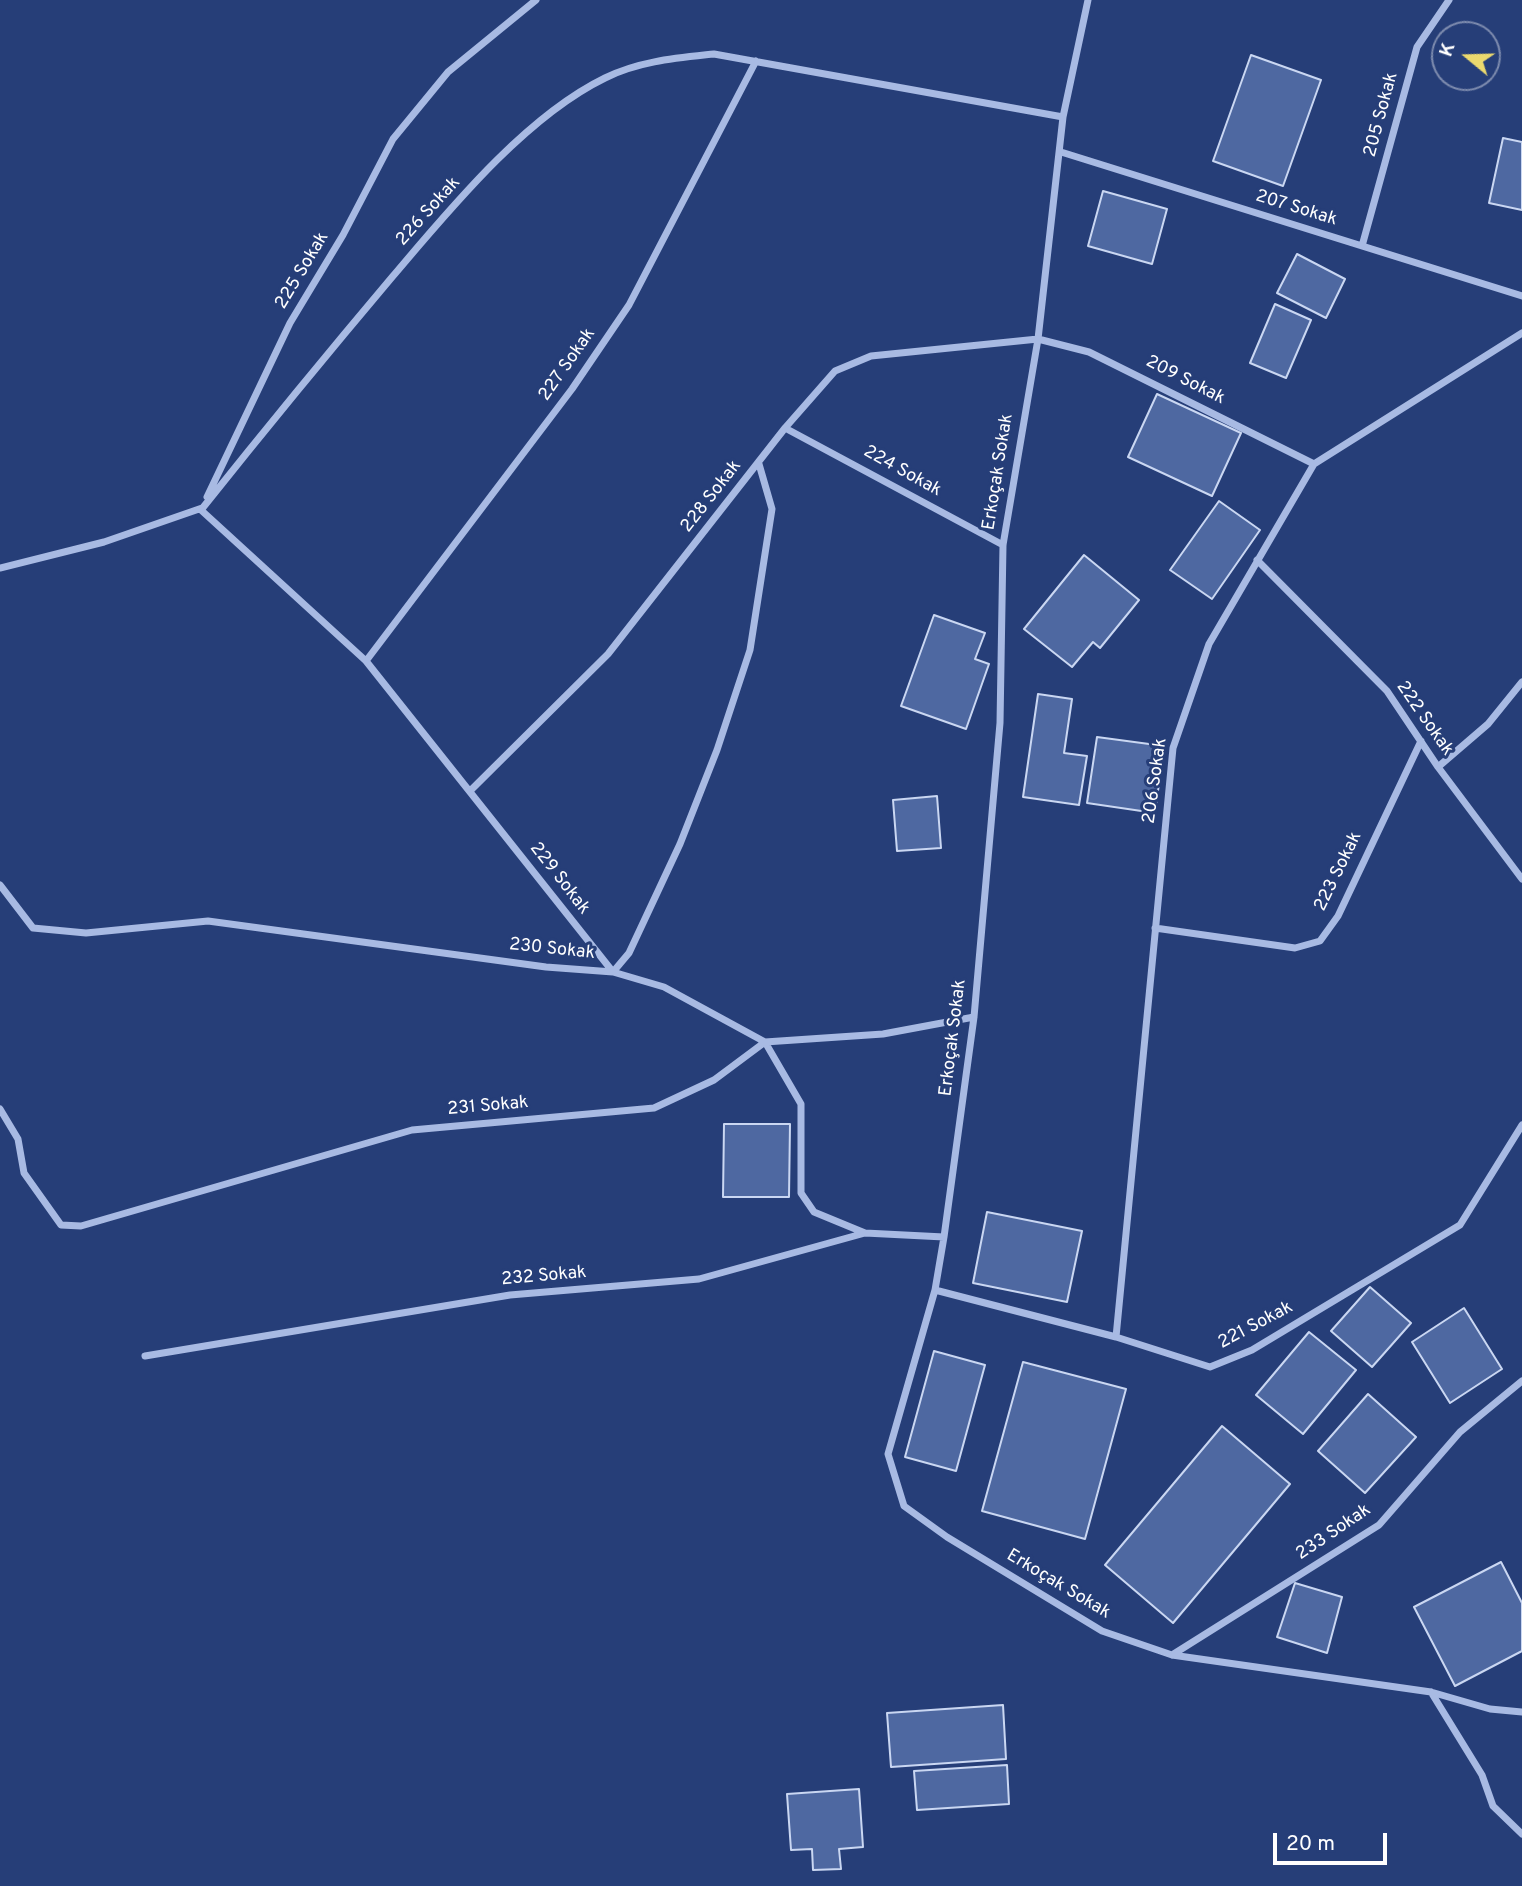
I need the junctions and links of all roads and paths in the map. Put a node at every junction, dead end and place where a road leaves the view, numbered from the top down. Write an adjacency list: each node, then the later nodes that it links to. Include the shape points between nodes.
1 (536, 0): 14 (street, 225 Sokak, via 448,72 393,139 290,323)
2 (1088, 0): 5 (street, Erkoçak Sokak)
3 (1449, 0): 7 (street, 205 Sokak, via 1417,47)
4 (756, 61): 5 (street); 14 (street, 226 Sokak, via 713,54 662,59 605,78 539,121 452,207); 18 (street, 227 Sokak, via 629,305)
5 (1063, 117): 6 (street, Erkoçak Sokak)
6 (1061, 152): 7 (street, 207 Sokak); 10 (street, Erkoçak Sokak)
7 (1362, 246): 8 (street, 207 Sokak)
8 (1522, 296)
9 (1522, 333): 13 (street, 206 Sokak)
10 (1038, 340): 11 (street, 228 Sokak, via 871,356 835,371); 13 (street, 209 Sokak, via 1089,352); 15 (street, Erkoçak Sokak)
11 (785, 428): 12 (street, 228 Sokak); 15 (street, 224 Sokak)
12 (759, 464): 22 (street, 228 Sokak, via 608,654); 26 (street, 230 Sokak, via 772,509 750,650 680,844 629,953)
13 (1314, 464): 16 (street, 206 Sokak)
14 (201, 510): 17 (street, via 104,542); 18 (street, 229 Sokak)
15 (1003, 545): 27 (street, Erkoçak Sokak, via 1000,723)
16 (1257, 560): 20 (street, 222 Sokak, via 1387,691); 25 (street, 206 Sokak, via 1209,644 1173,748)
17 (0, 568)
18 (366, 661): 22 (street, 229 Sokak)
19 (1522, 682): 21 (street, via 1488,724)
20 (1421, 741): 21 (street, 222 Sokak); 25 (street, 223 Sokak, via 1338,916 1320,941 1295,948)
21 (1438, 766): 23 (street, 222 Sokak)
22 (470, 791): 26 (street, 229 Sokak)
23 (1522, 879)
24 (0, 885): 26 (street, 230 Sokak, via 33,928 86,933 208,922)
25 (1155, 928): 34 (street, 206 Sokak)
26 (613, 972): 28 (street, via 664,987)
27 (974, 1017): 28 (street, via 883,1034); 32 (street, Erkoçak Sokak)
28 (765, 1042): 29 (street, 231 Sokak, via 714,1080 654,1108 412,1129 81,1226 61,1226 24,1173 18,1139); 31 (street, via 801,1104 801,1193 814,1212)
29 (0, 1109)
30 (1522, 1125): 34 (street, 221 Sokak, via 1460,1225 1252,1350 1210,1367)
31 (865, 1233): 32 (street, 232 Sokak); 35 (street, 232 Sokak, via 699,1279 510,1295)
32 (944, 1237): 33 (street, Erkoçak Sokak)
33 (935, 1290): 34 (street, 221 Sokak); 37 (street, Erkoçak Sokak, via 888,1454 904,1506 1102,1631)
34 (1116, 1337)
35 (145, 1356)
36 (1522, 1381): 37 (street, 233 Sokak, via 1460,1432 1380,1525)
37 (1172, 1655): 38 (street, Erkoçak Sokak)
38 (1431, 1692): 39 (street, Erkoçak Sokak, via 1490,1709); 40 (street, via 1482,1775 1493,1807)
39 (1522, 1712)
40 (1522, 1834)

